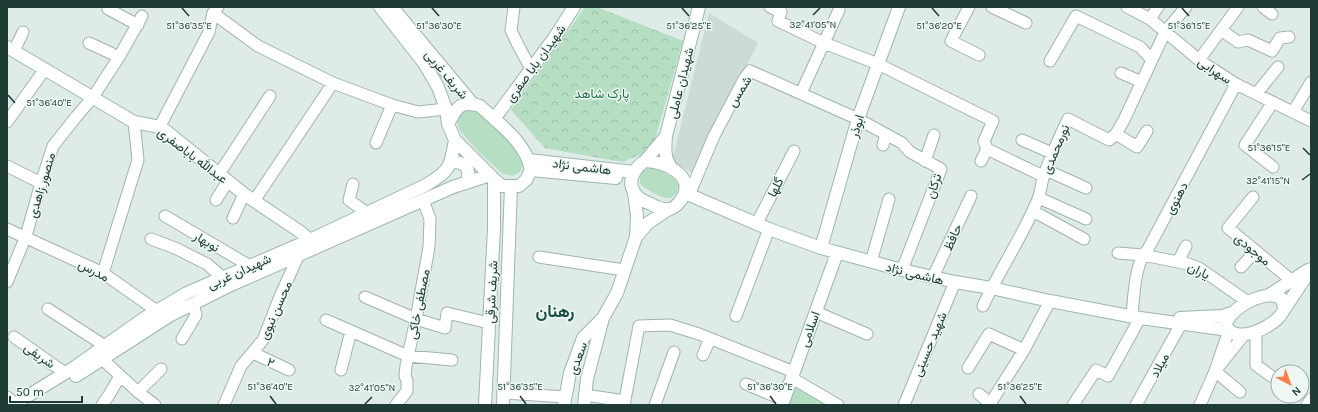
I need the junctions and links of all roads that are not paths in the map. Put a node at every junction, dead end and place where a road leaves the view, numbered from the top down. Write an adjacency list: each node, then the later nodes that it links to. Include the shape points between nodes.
1 (380, 7): 41 (main road, شریف غربی, via 424,63)
2 (392, 7): 36 (main road, شریف غربی)
3 (514, 7): 34 (street, via 511,30)
4 (574, 7): 34 (main road, شهیدان بابا صفری)
5 (699, 7): 62 (main road, شهیدان عاملی)
6 (770, 7): 24 (street, via 781,12 778,21)
7 (899, 7): 31 (main road, ابوذر)
8 (969, 7): 26 (street, via 951,41)
9 (992, 7): 18 (street)
10 (1127, 7): 17 (street, سهرابی)
11 (1158, 7): 17 (street)
12 (1186, 7): 21 (street)
13 (1238, 7): 19 (street)
14 (108, 9): 27 (street, منصور زاهدی, via 140,20)
15 (216, 10): 39 (street, via 258,46); 57 (street, via 209,32)
16 (839, 10): 24 (street)
17 (1150, 19): 21 (street, سهرابی)
18 (1026, 23)
19 (1221, 30): 22 (street, via 1238,42 1248,40 1272,51 1280,38); 29 (street)
20 (23, 32): 25 (street)
21 (1165, 32): 28 (street); 29 (street, سهرابی)
22 (1289, 37)
23 (89, 43): 27 (street)
24 (824, 43): 31 (street); 42 (street)
25 (10, 49): 33 (main road, عبدالله باباصفری)
26 (979, 55)
27 (119, 57): 45 (street, منصور زاهدی)
28 (1152, 60): 30 (street, via 1140,47 1076,16); 37 (street)
29 (1198, 60): 40 (street, سهرابی)
30 (1050, 61)
31 (878, 64): 51 (main road, ابوذر); 67 (street, via 993,121 984,141)
32 (1278, 67): 43 (street)
33 (44, 69): 45 (main road, عبدالله باباصفری); 54 (street)
34 (531, 69): 52 (main road, شهیدان بابا صفری)
35 (1121, 73): 37 (street)
36 (449, 76): 41 (main road, via 448,82 444,85); 47 (main road, شریف غربی)
37 (1142, 82): 60 (street)
38 (1311, 82): 50 (street)
39 (333, 83): 48 (street); 91 (street)
40 (1236, 84): 43 (street, سهرابی); 116 (street, دهنوی, via 1148,250)
41 (437, 85): 49 (main road, شریف غربی)
42 (800, 93): 51 (street, شمس); 88 (street, شمس, via 750,71 714,136)
43 (1256, 94): 46 (street, سهرابی)
44 (270, 96): 80 (street)
45 (93, 97): 55 (main road, عبدالله باباصفری); 82 (street, منصور زاهدی, via 53,146)
46 (1273, 102): 50 (street, سهرابی); 76 (street, via 1245,146)
47 (472, 104): 52 (main road, شریف غربی, via 480,106); 56 (main road, via 457,107)
48 (392, 105): 49 (street, via 418,112); 65 (street)
49 (446, 109): 56 (main road, شریف غربی)
50 (1293, 112): 53 (street, سهرابی)
51 (858, 119): 59 (street, ترکان); 111 (main road, ابوذر)
52 (494, 120): 74 (main road, شریف غربی, via 517,141)
53 (1311, 121)
54 (7, 122)
55 (134, 122): 57 (main road, عبدالله باباصفری); 125 (street, via 138,160)
56 (448, 124): 63 (main road, شریف غربی)
57 (159, 128): 80 (main road, عبدالله باباصفری)
58 (1147, 131): 60 (street, via 1138,147)
59 (886, 134): 66 (street); 70 (street, ترکان)
60 (1116, 134): 69 (street, نورمحمدی, via 1109,140 1068,119)
61 (934, 135): 70 (street)
62 (666, 136): 71 (main road, شهیدان عاملی); 77 (main road, شهیدان عاملی, via 665,154)
63 (456, 140): 73 (main road, شهیدان غربی); 81 (main road, شریف غربی)
64 (1022, 140): 69 (street)
65 (376, 143)
66 (883, 146)
67 (987, 149): 72 (street); 78 (street)
68 (794, 151): 102 (street, گلها)
69 (1052, 153): 78 (street, نورمحمدی)
70 (925, 160): 124 (street, ترکان, via 941,169)
71 (645, 161): 77 (main road); 79 (main road)
72 (981, 161)
73 (451, 162): 83 (main road, via 464,164 469,177); 98 (main road, شهیدان غربی, via 440,177)
74 (530, 165): 79 (main road, هاشمی نژاد); 85 (main road, via 526,180 519,186)
75 (7, 166): 82 (street)
76 (1273, 167)
77 (672, 169): 88 (main road, via 684,178)
78 (1045, 173): 86 (street); 92 (street, نورمحمدی)
79 (633, 175): 87 (main road, via 631,186)
80 (223, 177): 91 (main road, عبدالله باباصفری); 94 (street)
81 (492, 177): 83 (main road, شهیدان غربی); 85 (main road, via 502,186); 149 (main road, شریف شرقی, via 494,228)
82 (41, 183): 105 (street, منصور زاهدی)
83 (466, 183): 95 (main road, شهیدان غربی)
84 (353, 184): 98 (street, via 349,200)
85 (511, 186): 180 (main road, شریف شرقی)
86 (1086, 188)
87 (634, 193): 96 (main road, via 653,206); 106 (main road)
88 (687, 194): 96 (main road); 102 (main road, هاشمی نژاد)
89 (971, 196): 127 (street, حافظ)
90 (1253, 197): 112 (street, موجودی, via 1228,228)
91 (249, 198): 100 (street); 109 (main road, عبدالله باباصفری)
92 (1039, 198): 97 (street, نورمحمدی); 101 (street)
93 (889, 199): 118 (street)
94 (216, 200)
95 (423, 200): 115 (main road, شهیدان غربی); 146 (street, مصطفی خاکی, via 430,219 429,247)
96 (669, 209): 106 (main road, via 648,223)
97 (1033, 211): 108 (street); 131 (street, نورمحمدی)
98 (366, 213): 109 (main road, شهیدان غربی)
99 (165, 216): 120 (street, نوبهار)
100 (233, 218)
101 (1086, 219)
102 (756, 223): 104 (main road, هاشمی نژاد)
103 (7, 229): 105 (street, مدرس)
104 (770, 229): 111 (main road, هاشمی نژاد); 143 (street)
105 (26, 236): 125 (street, مدرس); 128 (street, منصور زاهدی)
106 (636, 237): 123 (main road, سعدی)
107 (151, 239): 126 (street, via 207,264)
108 (1084, 239)
109 (310, 240): 120 (main road, شهیدان غربی)
110 (1186, 246): 119 (street)
111 (821, 248): 113 (main road, هاشمی نژاد)
112 (1256, 251): 121 (street); 129 (street, موجودی)
113 (837, 253): 118 (main road, هاشمی نژاد); 141 (main road, اسلامی)
114 (1118, 253): 116 (street, یاران)
115 (299, 254): 136 (main road, شهیدان غربی); 162 (street, محسن نبوی, via 263,340)
116 (1143, 255): 119 (street, یاران); 144 (street, دهنوی, via 1136,281)
117 (538, 257): 123 (street)
118 (871, 262): 124 (main road, هاشمی نژاد)
119 (1178, 262): 135 (street, یاران, via 1203,270)
120 (250, 266): 126 (main road, شهیدان غربی)
121 (1242, 267)
122 (1311, 269): 129 (main road); 138 (main road)
123 (624, 270): 145 (main road, سعدی)
124 (902, 270): 127 (main road, هاشمی نژاد)
125 (103, 272): 140 (street, مدرس)
126 (223, 278): 140 (main road, شهیدان غربی, via 187,294)
127 (933, 278): 130 (main road, هاشمی نژاد)
128 (7, 279)
129 (1291, 280): 132 (main road)
130 (955, 282): 131 (main road, هاشمی نژاد); 197 (street, شهید حسینی)
131 (991, 288): 134 (main road, هاشمی نژاد); 137 (street, نورمحمدی)
132 (1269, 295): 135 (main road); 138 (main road, via 1280,297 1284,302)
133 (365, 297): 146 (street)
134 (1050, 301): 144 (main road, هاشمی نژاد); 160 (street)
135 (1248, 302): 142 (main road)
136 (193, 304): 158 (street, via 196,315); 165 (main road, شهیدان غربی, via 169,316)
137 (983, 306)
138 (1284, 308): 153 (main road, via 1279,317)
139 (48, 309): 159 (street)
140 (158, 311): 159 (main road, شهیدان غربی)
141 (816, 312): 154 (street); 173 (main road, اسلامی)
142 (1232, 313): 148 (main road, هاشمی نژاد, via 1222,316); 151 (main road, via 1226,322)
143 (736, 316)
144 (1136, 317): 148 (main road, هاشمی نژاد); 198 (street, via 1108,376 1096,370)
145 (603, 318): 182 (main road, سعدی, via 586,378); 183 (main road, سعدی, via 583,338 570,373)
146 (416, 319): 149 (street, via 445,328 447,313); 164 (street, مصطفی خاکی)
147 (326, 320): 152 (street)
148 (1154, 320): 150 (main road, هاشمی نژاد)
149 (489, 322): 194 (main road, شریف شرقی)
150 (1181, 324): 151 (main road, هاشمی نژاد); 199 (street, میلاد)
151 (1229, 330): 155 (main road, هاشمی نژاد); 171 (street)
152 (351, 331): 164 (street); 170 (street)
153 (1256, 331): 155 (main road); 174 (street, via 1256,365)
154 (867, 334)
155 (1244, 335): 171 (street)
156 (14, 337): 172 (street, شریفی)
157 (710, 338): 163 (street); 173 (street); 186 (street, via 670,326 639,326)
158 (182, 339)
159 (106, 346): 172 (main road, شهیدان غربی)
160 (1024, 350): 167 (street, via 989,334); 188 (street)
161 (674, 352): 195 (street)
162 (253, 353): 169 (street, ۲); 192 (street, محسن نبوی, via 241,366)
163 (703, 355)
164 (408, 356): 166 (street); 193 (street, مصطفی خاکی, via 405,376 407,391)
165 (102, 359): 175 (street); 189 (main road, شهیدان غربی)
166 (452, 360)
167 (968, 368)
168 (161, 369): 177 (street)
169 (289, 370)
170 (341, 370)
171 (1215, 371): 178 (street); 187 (street)
172 (65, 373): 184 (main road, شهیدان غربی)
173 (793, 375): 185 (main road, اسلامی); 196 (street)
174 (1270, 375)
175 (120, 376): 177 (street); 190 (street)
176 (746, 384): 185 (street)
177 (138, 392): 191 (street)
178 (1240, 392)
179 (979, 394): 188 (street)
180 (504, 399): 183 (street)
181 (1311, 399): 200 (street)
182 (584, 400): 183 (main road); 186 (street)
183 (564, 401)
184 (12, 402)
185 (783, 402)
186 (624, 403)
187 (1203, 403)
188 (991, 404)
189 (29, 405)
190 (102, 405)
191 (155, 405)
192 (224, 405)
193 (396, 405)
194 (485, 405)
195 (655, 405)
196 (838, 405)
197 (904, 405)
198 (1073, 405)
199 (1136, 405)
200 (1307, 405)

